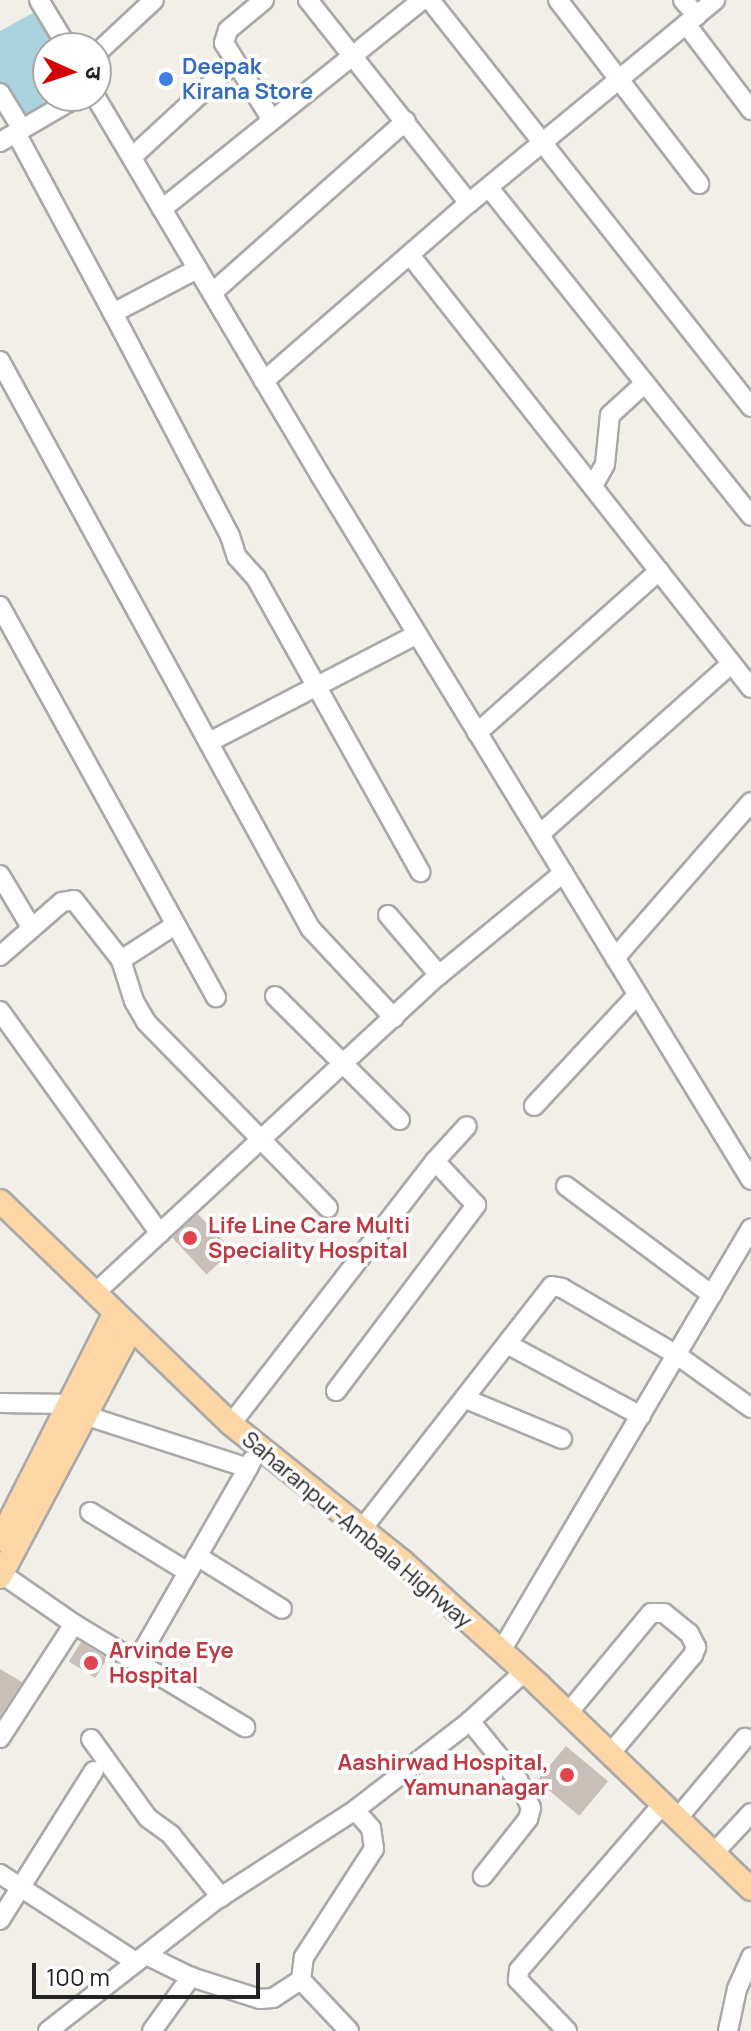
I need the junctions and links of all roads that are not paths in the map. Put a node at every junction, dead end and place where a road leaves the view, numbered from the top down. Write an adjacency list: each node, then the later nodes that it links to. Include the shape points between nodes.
1 (39, 0): 11 (street)
2 (264, 0): 14 (street, via 224,35)
3 (308, 0): 13 (street)
4 (422, 0): 13 (street)
5 (430, 0): 23 (street)
6 (558, 0): 15 (street)
7 (683, 0): 10 (street)
8 (715, 0): 10 (street)
9 (151, 1): 12 (street)
10 (692, 20): 15 (street); 17 (street)
11 (58, 32)
12 (112, 39)
13 (353, 58): 20 (street); 21 (street)
14 (235, 62): 20 (street); 24 (street)
15 (620, 77): 23 (street); 25 (street)
16 (0, 93): 22 (street)
17 (751, 110)
18 (51, 112): 22 (street)
19 (105, 112): 24 (street)
20 (272, 120): 28 (street)
21 (406, 121): 27 (street); 31 (street)
22 (13, 134): 32 (street)
23 (544, 142): 26 (street); 36 (street)
24 (132, 157): 28 (street)
25 (699, 184)
26 (490, 189): 27 (street); 35 (street)
27 (469, 203): 29 (street)
28 (162, 209): 30 (street)
29 (410, 255): 34 (street); 37 (street)
30 (197, 269): 31 (street); 32 (street)
31 (212, 293): 34 (street)
32 (113, 313): 43 (street, via 237,557 252,572)
33 (0, 361): 46 (street)
34 (264, 381): 41 (street)
35 (645, 383): 37 (street, via 610,415 607,456); 38 (street)
36 (751, 407)
37 (593, 486): 39 (street)
38 (751, 516)
39 (659, 571): 42 (street); 45 (street)
40 (0, 606): 53 (street)
41 (417, 634): 43 (street); 45 (street)
42 (731, 664): 44 (street); 48 (street)
43 (317, 686): 46 (street); 49 (street)
44 (751, 688)
45 (477, 733): 48 (street)
46 (209, 742): 63 (street, via 310,928)
47 (751, 802): 56 (street)
48 (540, 834): 50 (street)
49 (420, 872)
50 (563, 873): 56 (street); 58 (street)
51 (0, 875): 54 (street)
52 (388, 915): 58 (street)
53 (175, 925): 57 (street); 61 (street)
54 (31, 927): 55 (street); 57 (street, via 62,902 74,900)
55 (0, 956)
56 (615, 958): 59 (street)
57 (121, 960): 68 (street, via 146,1022)
58 (439, 975): 63 (street)
59 (637, 995): 65 (street); 69 (street)
60 (275, 996): 64 (street)
61 (216, 997)
62 (0, 1011): 76 (street)
63 (394, 1018): 64 (street)
64 (344, 1065): 66 (street); 68 (street)
65 (534, 1106)
66 (400, 1120)
67 (467, 1126): 70 (street)
68 (261, 1142): 74 (street); 76 (street)
69 (745, 1157): 71 (street)
70 (435, 1161): 83 (street, via 476,1205); 89 (street)
71 (751, 1180)
72 (566, 1186): 78 (street)
73 (0, 1201): 77 (main road, Saharanpur-Ambala Highway)
74 (328, 1208)
75 (751, 1228): 78 (street)
76 (160, 1234): 77 (street)
77 (94, 1294): 79 (main road, Saharanpur-Ambala Highway)
78 (712, 1295): 82 (street)
79 (114, 1314): 80 (main road, Saharanpur-Ambala Highway); 87 (main road)
80 (131, 1330): 87 (main road); 89 (main road, Saharanpur-Ambala Highway)
81 (507, 1344): 82 (street, via 547,1290 557,1286); 84 (street); 88 (street)
82 (677, 1355): 86 (street); 88 (street)
83 (336, 1391)
84 (466, 1399): 90 (street); 93 (street)
85 (0, 1403): 87 (street)
86 (751, 1408)
87 (76, 1409): 91 (street); 94 (main road); 96 (main road)
88 (641, 1416): 99 (street)
89 (231, 1424): 91 (main road, Saharanpur-Ambala Highway)
90 (562, 1439)
91 (253, 1458): 93 (main road, Saharanpur-Ambala Highway); 95 (street)
92 (90, 1512): 95 (street)
93 (362, 1529): 99 (main road, Saharanpur-Ambala Highway)
94 (0, 1540)
95 (192, 1564): 97 (street); 100 (street)
96 (1, 1576): 98 (street)
97 (282, 1609)
98 (74, 1624): 100 (street); 105 (street)
99 (501, 1651): 101 (main road, Saharanpur-Ambala Highway)
100 (137, 1661): 104 (street)
101 (524, 1672): 102 (main road, Saharanpur-Ambala Highway); 103 (street)
102 (568, 1713): 108 (main road, Saharanpur-Ambala Highway); 108 (street, via 651,1613 664,1613 689,1633 696,1647 693,1655)
103 (470, 1721): 110 (street); 115 (street, via 518,1780 531,1808)
104 (245, 1727)
105 (0, 1738)
106 (745, 1738): 111 (street)
107 (91, 1739): 118 (street, via 148,1818 171,1835)
108 (610, 1754): 111 (main road, Saharanpur-Ambala Highway)
109 (94, 1771): 116 (street)
110 (355, 1810): 118 (street); 123 (street, via 371,1828 374,1849 304,1957)
111 (670, 1812): 113 (main road, Saharanpur-Ambala Highway); 127 (street, via 519,1970 518,1980)
112 (751, 1813): 113 (street)
113 (713, 1854): 117 (main road, Saharanpur-Ambala Highway)
114 (0, 1874): 116 (street)
115 (483, 1876)
116 (20, 1887): 119 (street); 121 (street)
117 (751, 1889)
118 (221, 1897): 121 (street)
119 (0, 1920)
120 (751, 1957): 128 (street)
121 (141, 1958): 122 (street); 124 (street)
122 (191, 1977): 123 (street, via 260,1999 273,1998); 125 (street)
123 (301, 1980): 126 (street)
124 (48, 2031)
125 (152, 2031)
126 (349, 2031)
127 (567, 2031)
128 (728, 2031)

